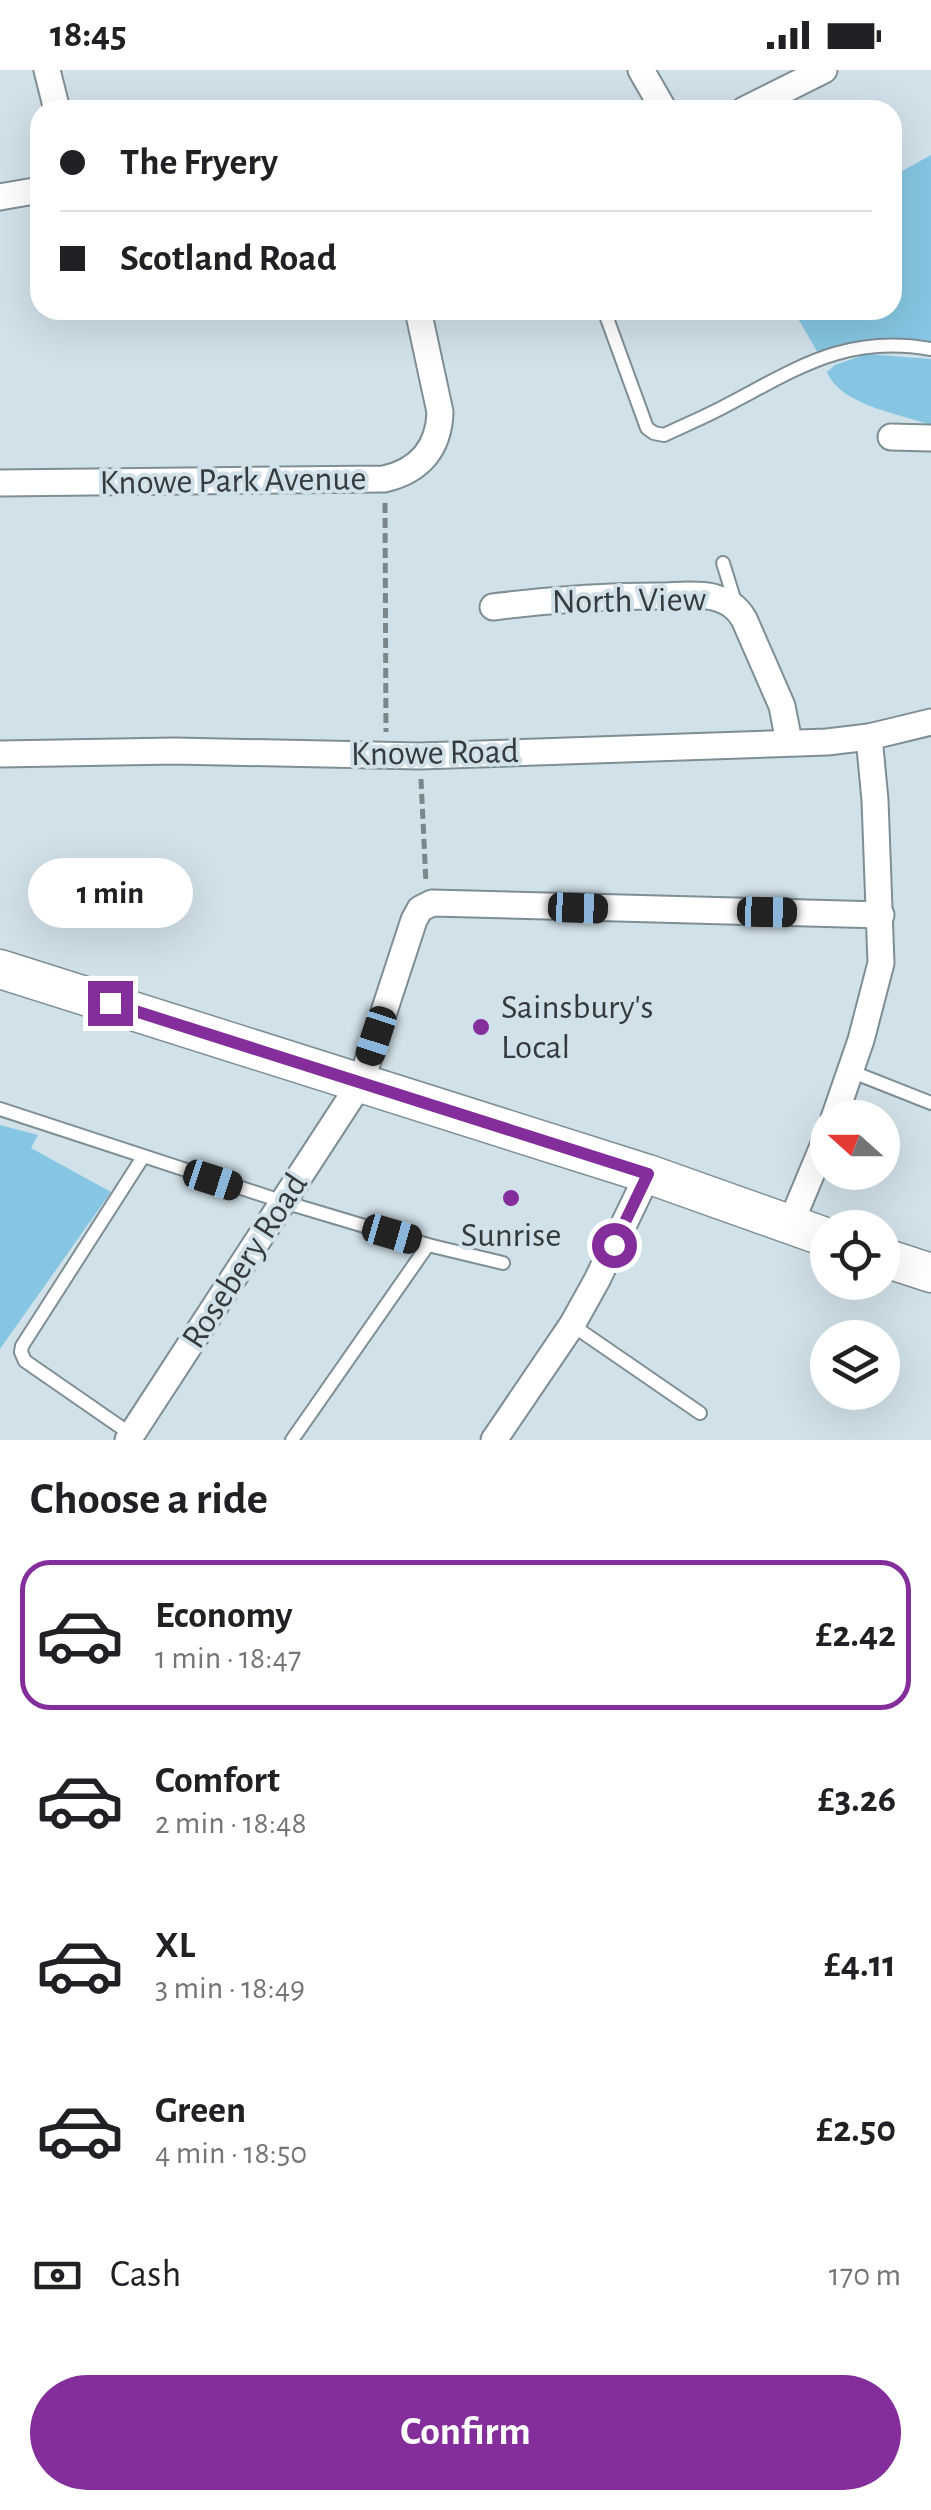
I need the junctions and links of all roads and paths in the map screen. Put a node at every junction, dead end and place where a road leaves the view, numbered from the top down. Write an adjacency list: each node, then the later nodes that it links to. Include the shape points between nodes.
1 (47, 70): 4 (street)
2 (641, 70): 5 (street)
3 (824, 70): 6 (street)
4 (54, 100)
5 (658, 100)
6 (764, 100)
7 (30, 192): 8 (street)
8 (0, 197)
9 (420, 320): 14 (street, Knowe Park Avenue, via 440,426 422,461)
10 (608, 320): 11 (lane, via 647,428 664,435 834,352 864,346)
11 (931, 349)
12 (891, 437): 13 (street)
13 (931, 438)
14 (384, 479): 15 (street, Knowe Park Avenue); 19 (path)
15 (0, 483)
16 (723, 562): 18 (lane)
17 (493, 607): 18 (street, North View, via 583,597 708,596)
18 (737, 607): 22 (street, North View, via 782,706)
19 (386, 700)
20 (931, 722): 21 (street, Knowe Road)
21 (869, 737): 22 (street, Knowe Road); 26 (street)
22 (789, 742): 24 (street, Knowe Road)
23 (0, 754): 24 (street, Knowe Road)
24 (420, 756): 25 (path)
25 (432, 904): 26 (street); 29 (street, Rosebery Road, via 414,920)
26 (881, 915): 28 (street, via 880,963)
27 (0, 968): 29 (main road)
28 (850, 1071): 30 (street); 31 (lane)
29 (361, 1082): 34 (main road); 36 (street, Rosebery Road)
30 (840, 1100)
31 (931, 1103)
32 (0, 1109): 33 (lane)
33 (143, 1157): 36 (lane); 45 (lane, via 21,1352)
34 (648, 1174): 37 (main road); 43 (street)
35 (810, 1177): 37 (street)
36 (284, 1202): 39 (lane); 45 (street, Rosebery Road)
37 (790, 1225): 38 (main road)
38 (810, 1232)
39 (428, 1244): 41 (lane); 46 (lane)
40 (900, 1263): 42 (main road)
41 (503, 1264)
42 (931, 1273)
43 (572, 1325): 44 (lane); 47 (street)
44 (700, 1413)
45 (133, 1438)
46 (292, 1440)
47 (494, 1440)

